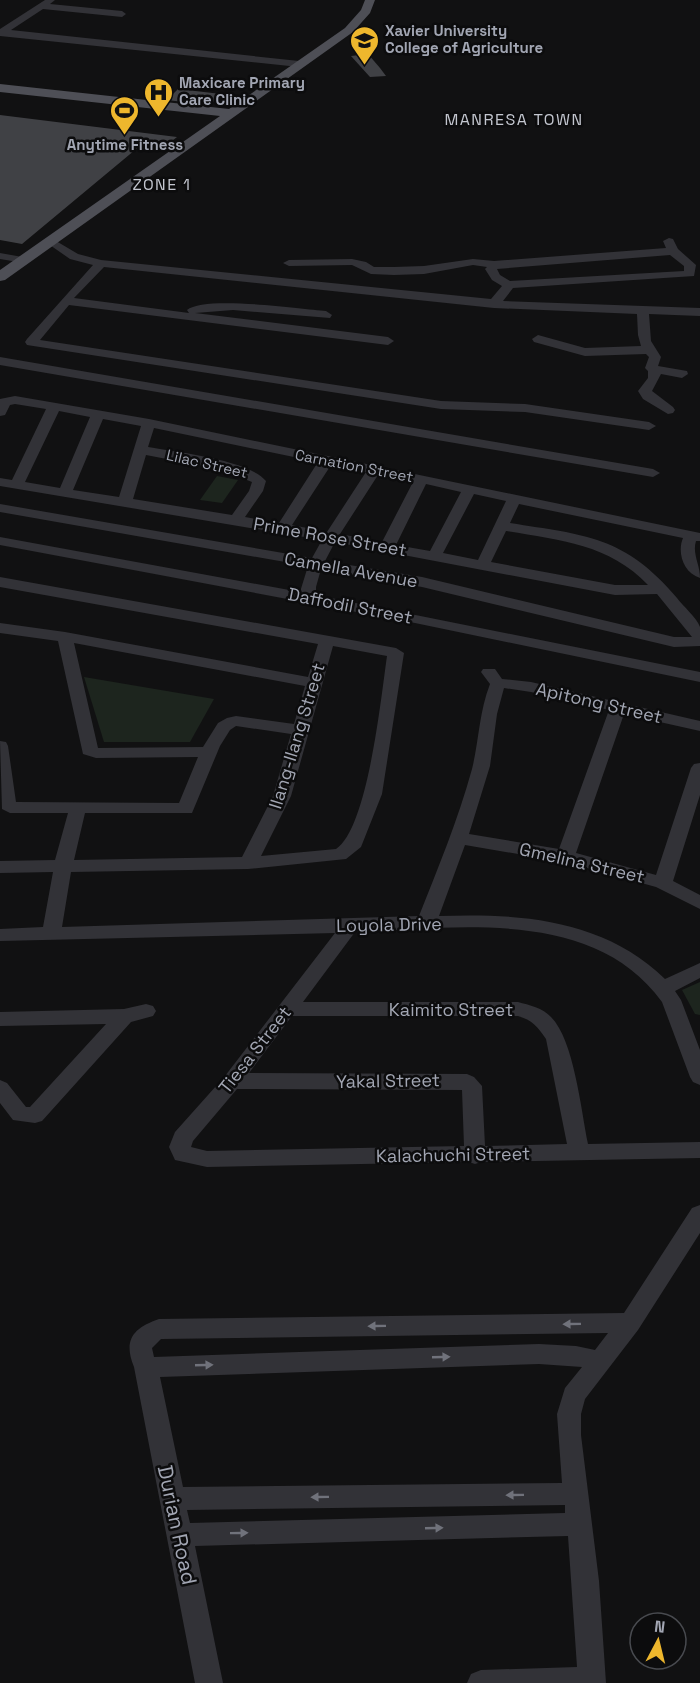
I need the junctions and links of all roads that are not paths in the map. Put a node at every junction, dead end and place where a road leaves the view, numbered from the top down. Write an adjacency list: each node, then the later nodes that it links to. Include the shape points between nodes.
1 (51, 0): 3 (street)
2 (370, 0): 6 (main road, via 356,24)
3 (42, 6): 4 (street); 5 (street)
4 (122, 14)
5 (1, 32): 6 (street)
6 (299, 64): 8 (main road)
7 (0, 90): 8 (main road)
8 (228, 115): 9 (main road)
9 (51, 240): 11 (street, via 74,257); 13 (main road)
10 (0, 256): 13 (street)
11 (101, 263): 18 (street); 20 (street)
12 (289, 263): 14 (street, via 354,262 370,270 394,271 473,262)
13 (12, 264): 16 (main road)
14 (494, 264): 15 (street); 17 (street, via 493,274)
15 (507, 264): 17 (street); 17 (street, via 671,246 690,265 690,274)
16 (0, 277)
17 (509, 285): 20 (street)
18 (78, 286): 19 (street); 23 (street, via 107,299 174,309 233,306)
19 (66, 301): 25 (street); 35 (street, via 31,342 441,405 525,408)
20 (494, 303): 21 (street)
21 (643, 310): 22 (street); 26 (street, via 642,336)
22 (700, 312)
23 (326, 315)
24 (538, 339): 26 (street, via 585,352)
25 (388, 341)
26 (648, 350): 28 (street, via 655,357 651,367)
27 (0, 361): 39 (street)
28 (655, 369): 29 (street); 32 (street, via 645,391)
29 (682, 374)
30 (4, 406): 31 (street, Carnation Street)
31 (54, 407): 33 (street, Carnation Street); 42 (street)
32 (668, 410)
33 (98, 414): 34 (street, Carnation Street); 44 (street)
34 (149, 423): 36 (street); 37 (street, Carnation Street)
35 (649, 426)
36 (141, 450): 46 (street); 48 (street, Lilac Street, via 256,476 259,484)
37 (326, 461): 38 (street, Carnation Street); 50 (street)
38 (374, 470): 40 (street, Carnation Street); 52 (street)
39 (653, 473)
40 (421, 480): 43 (street, Carnation Street); 54 (street)
41 (0, 483): 42 (street, Prime Rose Street)
42 (17, 485): 44 (street, Prime Rose Street)
43 (469, 490): 45 (street, Carnation Street); 55 (street)
44 (65, 493): 46 (street, Prime Rose Street)
45 (514, 499): 49 (street); 51 (street, Carnation Street)
46 (125, 502): 48 (street, Prime Rose Street)
47 (0, 508): 56 (street, Camella Avenue)
48 (236, 520): 50 (street, Prime Rose Street)
49 (503, 526): 57 (street); 60 (street, via 587,541 605,548 636,565)
50 (283, 528): 52 (street, Prime Rose Street)
51 (696, 536): 58 (street, via 686,546 686,555)
52 (332, 537): 54 (street, Prime Rose Street); 56 (street)
53 (0, 541): 61 (street, Daffodil Street)
54 (387, 547): 55 (street, Prime Rose Street)
55 (435, 555): 57 (street, Prime Rose Street)
56 (315, 563): 61 (street, via 307,587); 66 (street, Camella Avenue, via 422,582 674,642)
57 (483, 564): 60 (street, Prime Rose Street, via 615,590)
58 (700, 573)
59 (0, 582): 65 (street)
60 (659, 590): 63 (street)
61 (308, 598): 67 (street, Daffodil Street)
62 (0, 628): 64 (street)
63 (700, 636)
64 (65, 637): 68 (street); 73 (street, via 92,752)
65 (327, 639): 68 (street, Ilang-Ilang Street); 78 (street, via 396,653 373,794 346,852)
66 (700, 641)
67 (700, 677)
68 (315, 683): 71 (street, Ilang-Ilang Street)
69 (618, 708): 70 (street, Apitong Street); 76 (street, Apitong Street, via 493,678 481,764); 77 (street)
70 (700, 726)
71 (302, 730): 73 (street, via 236,721 224,726); 78 (street, Ilang-Ilang Street, via 282,796)
72 (0, 746): 75 (street, via 10,807)
73 (211, 752): 75 (street, via 186,809)
74 (700, 768): 81 (street)
75 (78, 808): 79 (street)
76 (459, 838): 77 (street, Gmelina Street); 83 (street)
77 (566, 856): 81 (street, Gmelina Street)
78 (248, 863): 79 (street)
79 (63, 866): 80 (street); 85 (street)
80 (0, 867)
81 (663, 883): 82 (street, Gmelina Street)
82 (700, 903)
83 (426, 924): 84 (street, Loyola Drive); 88 (street, Loyola Drive, via 514,923 576,933 612,951)
84 (350, 926): 85 (street, Loyola Drive); 89 (street, Tiesa Street)
85 (51, 933): 86 (street, Loyola Drive)
86 (0, 935)
87 (700, 970): 88 (street)
88 (664, 988): 93 (street)
89 (288, 1009): 95 (street, Tiesa Street); 98 (street, Kaimito Street, via 518,1009 534,1014 556,1038)
90 (146, 1011): 91 (street)
91 (124, 1016): 92 (street); 96 (street, via 35,1115 20,1114)
92 (0, 1019)
93 (696, 1052): 94 (street)
94 (700, 1077)
95 (232, 1081): 99 (street, Yakal Street, via 467,1082 472,1086); 100 (street, Tiesa Street, via 183,1138 180,1147 183,1154)
96 (0, 1088)
97 (700, 1150): 98 (street, Kalachuchi Street)
98 (579, 1153): 99 (street, Kalachuchi Street)
99 (475, 1156): 100 (street, Kalachuchi Street)
100 (207, 1159)
101 (700, 1214): 102 (street)
102 (630, 1323): 103 (street); 104 (street, Durian Road, one-way to 104, via 159,1329 146,1334 141,1341 139,1353)
103 (600, 1361): 104 (street, one-way to 103, via 539,1354); 105 (street, via 574,1395 569,1414)
104 (146, 1366): 106 (street, Durian Road)
105 (574, 1494): 106 (street, one-way to 106); 107 (street)
106 (171, 1498): 108 (street, Durian Road)
107 (580, 1524): 108 (street, one-way to 107); 109 (street)
108 (180, 1535): 110 (street, Durian Road)
109 (592, 1681): 111 (street)
110 (208, 1683)
111 (481, 1683)

